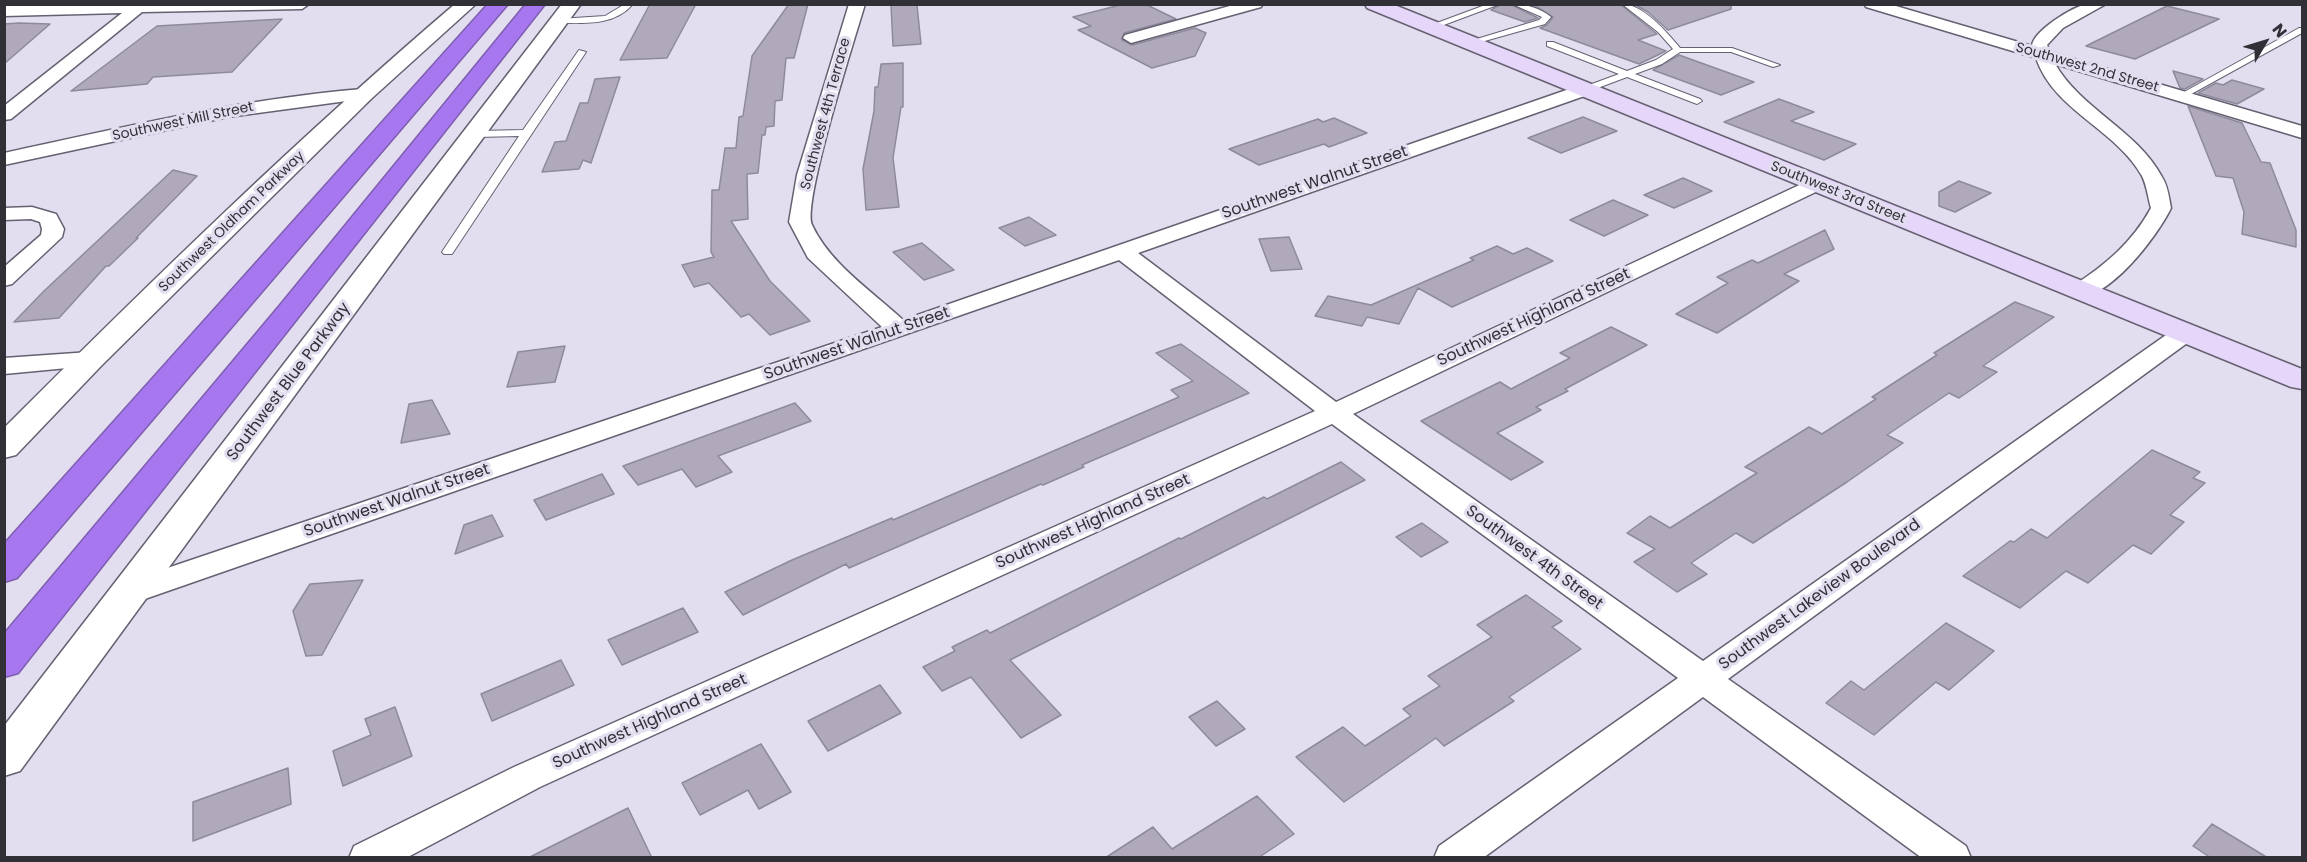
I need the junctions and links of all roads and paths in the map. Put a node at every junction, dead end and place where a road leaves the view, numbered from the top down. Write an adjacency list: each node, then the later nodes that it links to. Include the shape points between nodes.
1 (302, 4): 13 (street)
2 (467, 4): 28 (street, Southwest Oldham Parkway)
3 (499, 4): 49 (highway)
4 (630, 4): 15 (lane, via 613,17)
5 (857, 4): 42 (street, Southwest 4th Terrace, via 807,175 800,222 816,253)
6 (1256, 4): 19 (street)
7 (1374, 4): 17 (main road, Southwest 3rd Street)
8 (1497, 4): 17 (lane)
9 (1515, 4): 20 (lane, via 1547,18)
10 (1625, 4): 22 (lane, via 1661,30)
11 (1871, 4): 24 (street, Southwest 2nd Street)
12 (2099, 4): 24 (street, via 2057,25 2038,44)
13 (272, 5): 14 (street)
14 (139, 7): 16 (street); 31 (street)
15 (556, 10): 34 (street, Southwest Blue Parkway); 51 (highway, via 291,310)
16 (4, 11)
17 (1430, 27): 20 (main road, Southwest 3rd Street)
18 (2302, 30): 29 (lane)
19 (1131, 38)
20 (1470, 44): 27 (main road, Southwest 3rd Street)
21 (1550, 44): 26 (lane)
22 (1678, 50): 25 (lane, via 1732,50); 26 (lane)
23 (582, 52): 33 (lane)
24 (2041, 54): 29 (street, Southwest 2nd Street); 41 (street, via 2053,79 2133,153 2153,177 2161,208 2138,247)
25 (1776, 65)
26 (1627, 74): 27 (lane); 30 (lane)
27 (1584, 90): 36 (main road, Southwest 3rd Street); 38 (street, Southwest Walnut Street)
28 (363, 94): 35 (street, Southwest Mill Street, via 262,105); 44 (street, Southwest Oldham Parkway)
29 (2181, 96): 32 (street, Southwest 2nd Street)
30 (1697, 101)
31 (4, 115)
32 (2302, 132)
33 (526, 133): 34 (lane); 39 (lane)
34 (477, 134): 50 (street, Southwest Blue Parkway)
35 (4, 159)
36 (1817, 184): 41 (main road, Southwest 3rd Street); 47 (street, Southwest Highland Street)
37 (4, 214): 40 (street, via 32,213 49,218 53,229 51,237)
38 (1122, 251): 42 (street, Southwest Walnut Street); 47 (street, Southwest 4th Street)
39 (448, 252)
40 (4, 279)
41 (2081, 291): 43 (main road, Southwest 3rd Street)
42 (899, 329): 50 (street, Southwest Walnut Street)
43 (2186, 333): 46 (main road, Southwest 3rd Street); 52 (street, Southwest Lakeview Boulevard)
44 (90, 360): 45 (street); 48 (street, Southwest Oldham Parkway)
45 (4, 366)
46 (2302, 380)
47 (1334, 413): 52 (street, Southwest 4th Street); 54 (street, Southwest Highland Street, via 527,777)
48 (4, 448)
49 (4, 569)
50 (128, 593): 53 (street, Southwest Blue Parkway)
51 (4, 662)
52 (1702, 680): 55 (street, Southwest Lakeview Boulevard); 56 (street, Southwest 4th Street)
53 (4, 759)
54 (368, 858)
55 (1453, 858)
56 (1952, 858)

